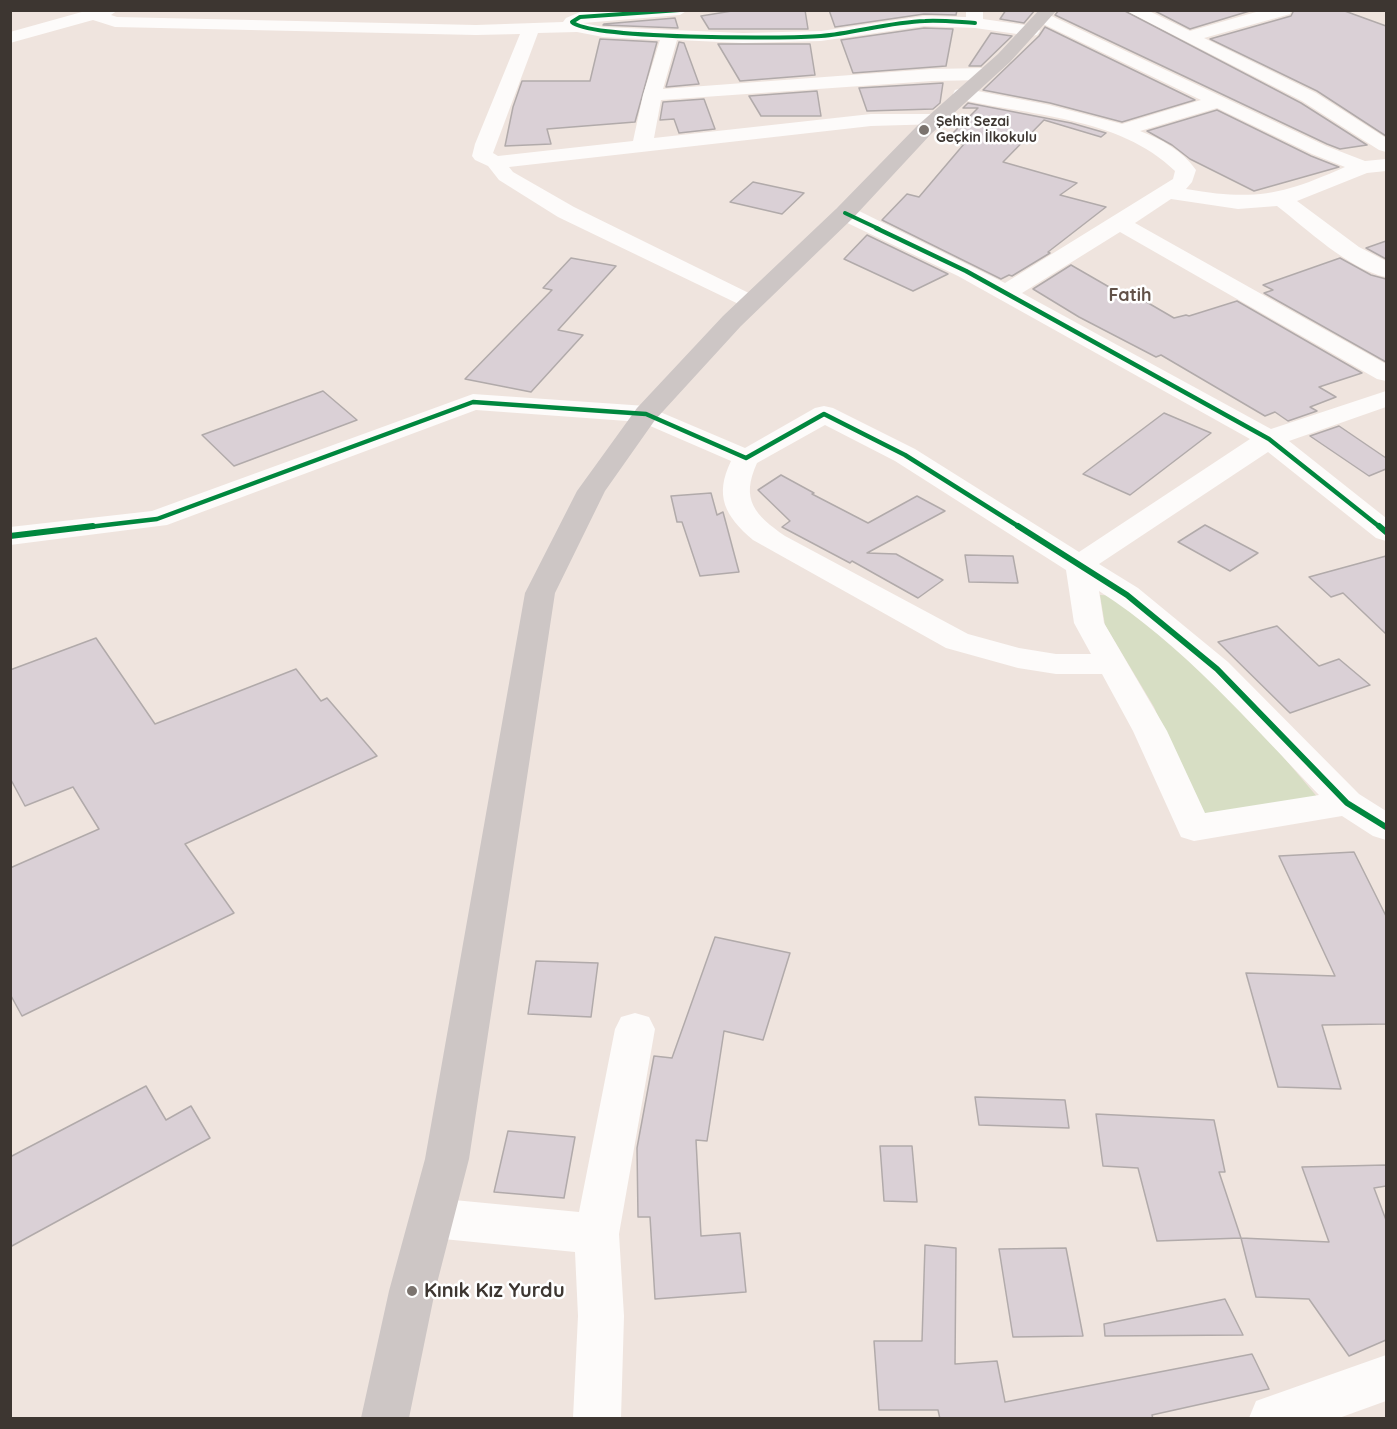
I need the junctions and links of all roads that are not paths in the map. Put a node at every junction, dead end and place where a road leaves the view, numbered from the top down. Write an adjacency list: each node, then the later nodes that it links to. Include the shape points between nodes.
1 (508, 10): 12 (street)
2 (680, 10): 10 (street, via 580,17 572,22)
3 (906, 10): 9 (street)
4 (1132, 10): 14 (street)
5 (1284, 10): 14 (street)
6 (102, 13): 12 (street, via 115,22); 15 (street)
7 (975, 16): 8 (street); 9 (street)
8 (1041, 20): 18 (street); 19 (main road)
9 (924, 21): 13 (street, via 821,36)
10 (577, 27): 11 (street); 13 (street)
11 (531, 28): 12 (street); 26 (street, via 485,144 482,156)
12 (502, 29)
13 (670, 36): 20 (street)
14 (1186, 36): 16 (street); 24 (street, via 1309,97)
15 (10, 38)
16 (1160, 39)
17 (1136, 44): 18 (street)
18 (1113, 49): 21 (street)
19 (973, 84): 20 (street, via 932,75); 22 (main road); 23 (street, via 1033,108)
20 (652, 95): 25 (street)
21 (1220, 101): 23 (street); 28 (street, via 1319,150)
22 (940, 118): 25 (street, via 871,120); 31 (main road)
23 (1122, 130): 29 (street, via 1178,160 1186,170 1182,182)
24 (1386, 146)
25 (642, 147): 26 (street)
26 (495, 162): 35 (street, via 506,176 566,212)
27 (1386, 165): 28 (street)
28 (1363, 167): 30 (street)
29 (1167, 192): 30 (street, via 1257,204); 32 (street)
30 (1281, 199): 33 (street, via 1351,252)
31 (845, 213): 34 (street); 35 (main road)
32 (1120, 223): 34 (street); 36 (street)
33 (1386, 270)
34 (1005, 293): 38 (street)
35 (751, 303): 37 (main road)
36 (1386, 393): 38 (street)
37 (646, 414): 39 (street); 41 (street, via 473,402 157,519); 47 (main road, via 591,491 540,593 447,1159)
38 (1269, 439): 40 (street); 42 (street)
39 (746, 458): 42 (street, via 824,414 905,455); 43 (street, via 734,483 737,502 750,523 775,542 957,641 1056,664)
40 (1386, 532)
41 (10, 536)
42 (1080, 564): 43 (street, via 1089,623); 44 (street, via 1127,594 1217,669)
43 (1112, 664): 44 (street, via 1150,731 1194,828)
44 (1347, 803): 45 (street)
45 (1386, 827)
46 (635, 1029): 48 (street)
47 (433, 1218): 48 (street); 50 (main road, via 412,1291)
48 (597, 1234): 51 (street, via 601,1316)
49 (1386, 1378): 52 (street)
50 (385, 1419)
51 (597, 1419)
52 (1273, 1419)

